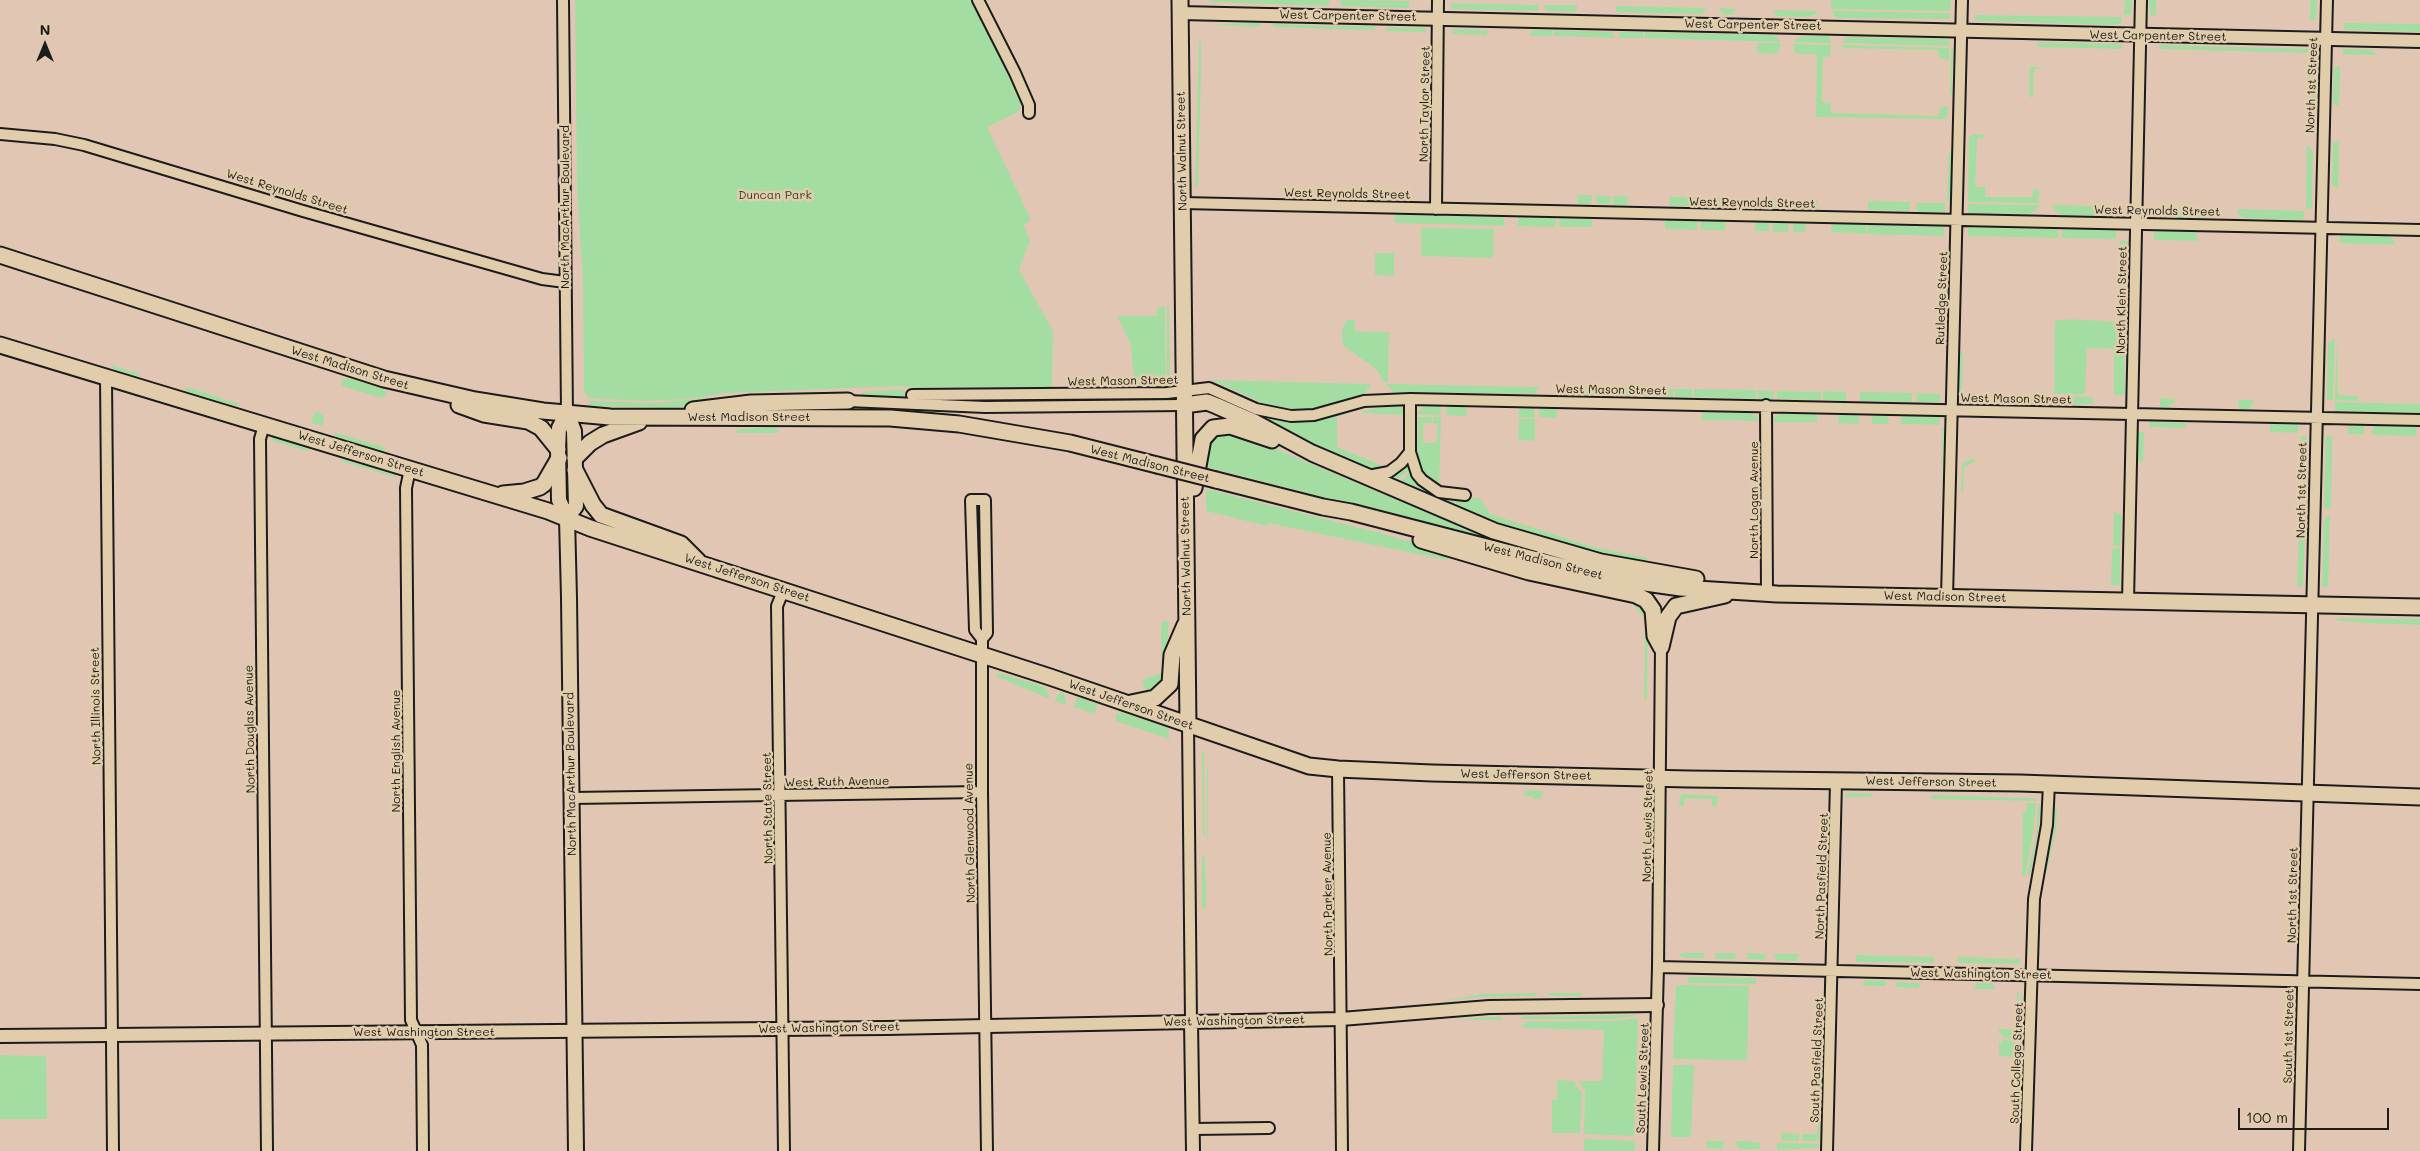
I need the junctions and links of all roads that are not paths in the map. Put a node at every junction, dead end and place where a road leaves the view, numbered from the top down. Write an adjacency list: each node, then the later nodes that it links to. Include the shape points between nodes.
1 (563, 0): 24 (street, North MacArthur Boulevard)
2 (978, 0): 13 (street, via 1015,73 1029,105)
3 (1438, 0): 8 (street, North Taylor Street)
4 (1962, 0): 9 (street, Rutledge Street)
5 (2141, 0): 10 (street, North Klein Street)
6 (2327, 0): 11 (street, North 1st Street)
7 (1180, 7): 8 (street, West Carpenter Street); 15 (main road, North Walnut Street)
8 (1438, 18): 9 (street, West Carpenter Street); 16 (street, North Taylor Street)
9 (1961, 30): 10 (street, West Carpenter Street); 17 (street, Rutledge Street)
10 (2140, 36): 11 (street, West Carpenter Street); 18 (street, North Klein Street)
11 (2326, 40): 12 (street, West Carpenter Street); 19 (street, North 1st Street)
12 (2420, 41)
13 (1029, 113)
14 (0, 134): 24 (street, West Reynolds Street, via 55,138 84,145 331,219 542,279)
15 (1182, 203): 16 (street, West Reynolds Street); 29 (main road, North Walnut Street)
16 (1436, 209): 17 (street, West Reynolds Street)
17 (1956, 220): 18 (street, West Reynolds Street); 33 (street, Rutledge Street)
18 (2136, 223): 19 (street, West Reynolds Street); 35 (street, North Klein Street)
19 (2321, 227): 20 (street, West Reynolds Street); 37 (street, North 1st Street)
20 (2420, 230)
21 (0, 255): 23 (main road, West Madison Street)
22 (0, 260): 23 (main road)
23 (18, 261): 27 (main road, West Madison Street, via 343,366)
24 (565, 282): 34 (street, North MacArthur Boulevard)
25 (0, 345): 26 (main road, West Jefferson Street)
26 (106, 378): 39 (main road, West Jefferson Street); 87 (street, North Illinois Street)
27 (435, 392): 34 (main road, West Madison Street); 41 (main road, via 460,406 484,414 528,421 541,428)
28 (912, 395): 29 (street, West Mason Street)
29 (1184, 398): 30 (street, West Mason Street, via 1199,388 1209,388 1256,409 1290,416 1314,415 1352,403); 31 (street, West Mason Street, via 985,407); 42 (main road, via 1206,402 1256,423); 49 (main road, North Walnut Street)
30 (1410, 399): 32 (street, West Mason Street); 40 (street)
31 (848, 401): 36 (main road, via 751,403)
32 (1766, 406): 33 (street, West Mason Street); 54 (street, North Logan Avenue)
33 (1952, 410): 35 (street, West Mason Street); 55 (street, Rutledge Street)
34 (567, 414): 36 (main road, West Madison Street); 41 (main road, North MacArthur Boulevard, via 558,428); 43 (main road, North MacArthur Boulevard, via 574,431)
35 (2132, 414): 37 (street, West Mason Street); 56 (street, North Klein Street)
36 (649, 418): 43 (main road, via 590,443); 48 (main road, West Madison Street, bridge, via 890,418 951,423 1046,438)
37 (2316, 418): 38 (street, West Mason Street); 57 (street, North 1st Street)
38 (2420, 420)
39 (264, 424): 44 (main road, West Jefferson Street); 86 (street, North Douglas Avenue, via 260,439)
40 (1410, 452): 45 (street, via 1389,472); 47 (street, via 1414,468 1422,480 1439,492)
41 (559, 454): 46 (main road, via 540,487 524,492); 50 (main road, North MacArthur Boulevard, via 559,500)
42 (1312, 454): 45 (main road); 49 (main road, via 1230,426 1213,428 1202,439 1196,484)
43 (575, 464): 50 (main road, North MacArthur Boulevard, via 576,506); 51 (main road, via 593,505 601,515 681,544)
44 (410, 469): 46 (main road, West Jefferson Street); 85 (street, North English Avenue, via 406,488 410,960 411,1020)
45 (1367, 477): 53 (main road, via 1459,518 1531,543 1601,562 1720,582)
46 (494, 494): 50 (main road, West Jefferson Street)
47 (1464, 495)
48 (1323, 507): 53 (main road, West Madison Street, via 1624,580); 61 (main road, via 1393,532 1530,572 1636,595 1646,600 1653,610 1655,636)
49 (1186, 510): 59 (main road, North Walnut Street)
50 (567, 518): 51 (main road, West Jefferson Street); 73 (main road, North MacArthur Boulevard)
51 (698, 561): 52 (main road, West Jefferson Street)
52 (784, 589): 62 (main road, West Jefferson Street); 71 (street, North State Street, via 778,606)
53 (1738, 592): 54 (main road, West Madison Street); 61 (main road, via 1676,606 1668,617)
54 (1767, 594): 55 (main road, West Madison Street)
55 (1947, 597): 56 (main road, West Madison Street)
56 (2128, 601): 57 (main road, West Madison Street)
57 (2312, 605): 58 (main road, West Madison Street); 70 (street, North 1st Street)
58 (2420, 607)
59 (1187, 622): 63 (main road, via 1172,656 1170,684 1155,698); 64 (main road, North Walnut Street)
60 (982, 639): 60 (street, North Glenwood Avenue, via 987,633 985,500 972,500 974,630); 62 (street, North Glenwood Avenue)
61 (1661, 647): 66 (street, North Lewis Street)
62 (982, 656): 63 (main road, West Jefferson Street); 69 (street, North Glenwood Avenue)
63 (1127, 703): 64 (main road, West Jefferson Street)
64 (1188, 724): 65 (main road, West Jefferson Street, via 1297,762); 81 (street, North Walnut Street)
65 (1338, 770): 66 (main road, West Jefferson Street); 80 (street, North Parker Avenue)
66 (1661, 779): 67 (main road, West Jefferson Street); 74 (street, North Lewis Street)
67 (1836, 782): 68 (main road, West Jefferson Street); 75 (street, North Pasfield Street)
68 (2049, 784): 70 (main road, West Jefferson Street); 76 (street, South College Street, via 2047,825 2034,900)
69 (982, 792): 71 (street, West Ruth Avenue); 82 (street, North Glenwood Avenue)
70 (2308, 794): 72 (main road, West Jefferson Street); 77 (street, North 1st Street)
71 (781, 795): 73 (street, West Ruth Avenue); 83 (street, North State Street)
72 (2420, 797)
73 (572, 798): 84 (main road, North MacArthur Boulevard)
74 (1658, 967): 75 (street, West Washington Street); 79 (street, North Lewis Street)
75 (1832, 970): 76 (street, West Washington Street); 100 (street, South Pasfield Street)
76 (2032, 976): 77 (street, West Washington Street); 101 (street, South College Street)
77 (2303, 981): 78 (street, West Washington Street); 102 (street, South 1st Street)
78 (2420, 984)
79 (1657, 1005): 80 (street, West Washington Street, via 1489,1007); 99 (street, South Lewis Street)
80 (1341, 1019): 81 (street, West Washington Street); 98 (street, North Parker Avenue)
81 (1191, 1022): 82 (street, West Washington Street); 90 (street)
82 (985, 1026): 83 (street, West Washington Street); 96 (street, North Glenwood Avenue)
83 (784, 1029): 84 (street, West Washington Street); 95 (street, North State Street)
84 (574, 1030): 85 (street, West Washington Street); 94 (main road, North MacArthur Boulevard)
85 (417, 1032): 86 (street, West Washington Street); 93 (street, North English Avenue, via 422,1047)
86 (266, 1033): 87 (street, West Washington Street); 92 (street, North Douglas Avenue)
87 (111, 1034): 88 (street, West Washington Street); 91 (street, North Illinois Street)
88 (0, 1036)
89 (1269, 1128): 90 (street)
90 (1193, 1129): 97 (street)
91 (113, 1151)
92 (267, 1151)
93 (423, 1151)
94 (576, 1151)
95 (784, 1151)
96 (987, 1151)
97 (1193, 1151)
98 (1342, 1151)
99 (1653, 1151)
100 (1827, 1151)
101 (2026, 1151)
102 (2299, 1151)

